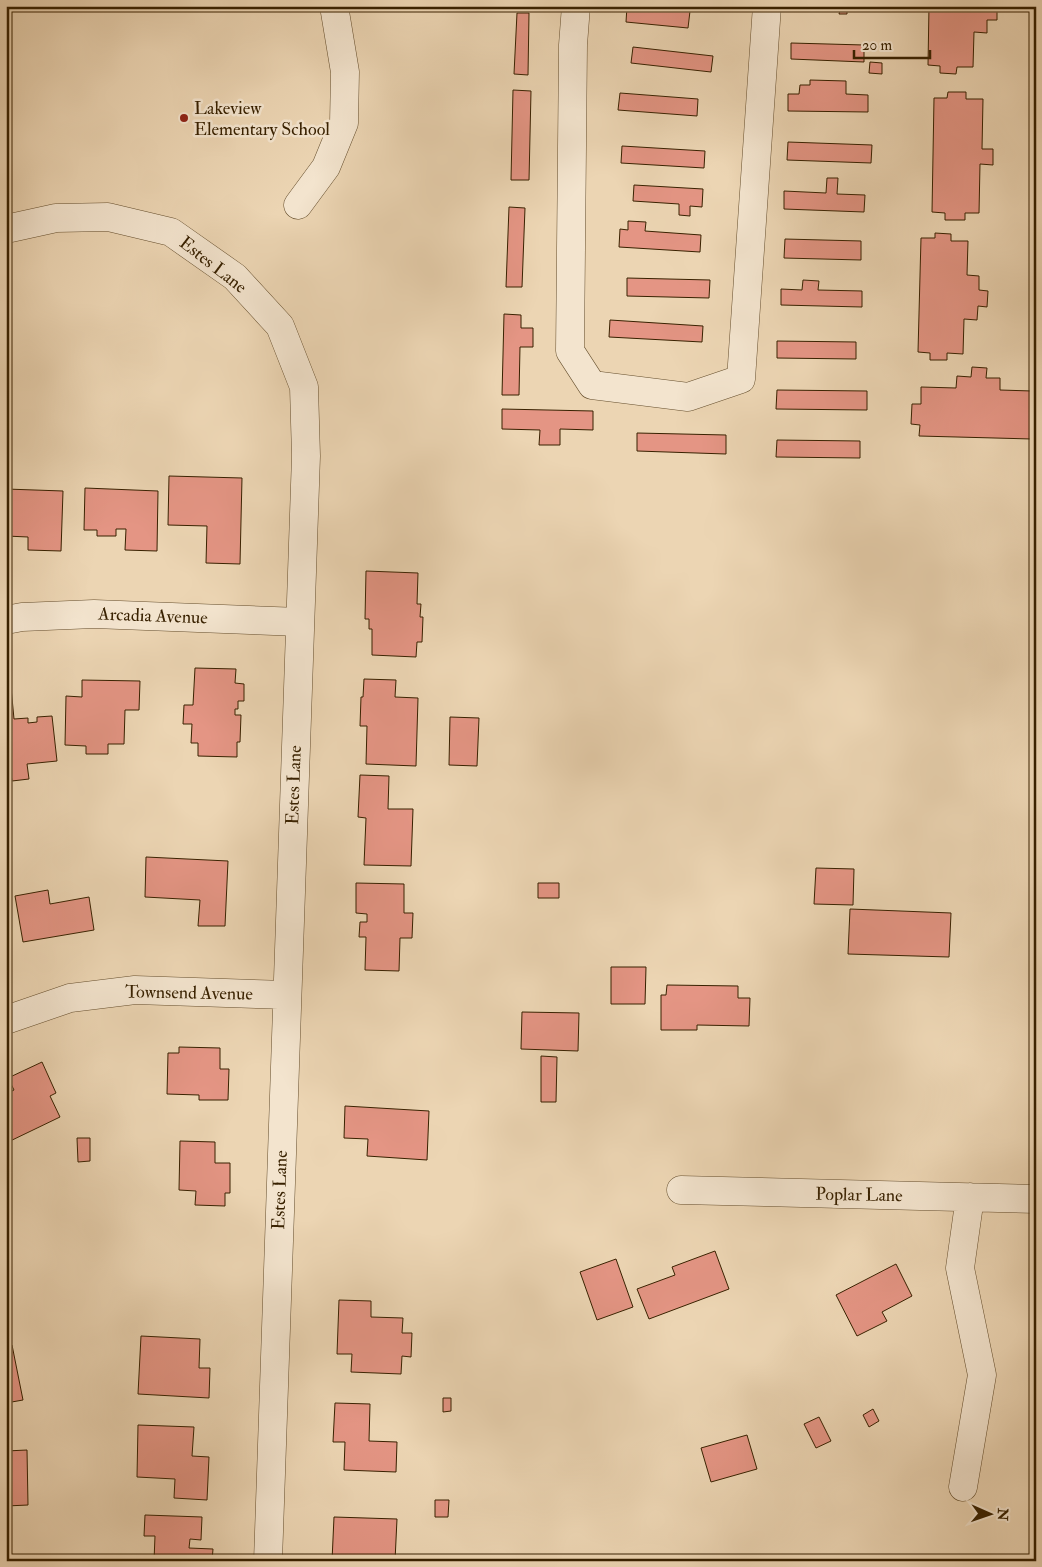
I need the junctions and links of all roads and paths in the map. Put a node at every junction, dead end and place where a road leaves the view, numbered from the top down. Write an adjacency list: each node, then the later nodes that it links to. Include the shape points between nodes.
1 (334, 6): 4 (street, via 345,72 344,123 326,167)
2 (576, 6): 3 (street, via 570,351 592,386 688,397 741,379)
3 (768, 6)
4 (298, 205)
5 (6, 229): 7 (street, Estes Lane, via 56,218 108,217 171,232 235,277 280,326 304,387 306,456)
6 (6, 620): 7 (street, Arcadia Avenue, via 94,614)
7 (300, 622): 8 (street, Estes Lane)
8 (287, 995): 9 (street, Townsend Avenue, via 135,990 70,998); 14 (street, Estes Lane)
9 (6, 1020)
10 (681, 1190): 11 (street, Poplar Lane)
11 (970, 1198): 12 (street, Poplar Lane); 13 (street, via 960,1268 982,1376)
12 (1036, 1199)
13 (963, 1487)
14 (268, 1561)

